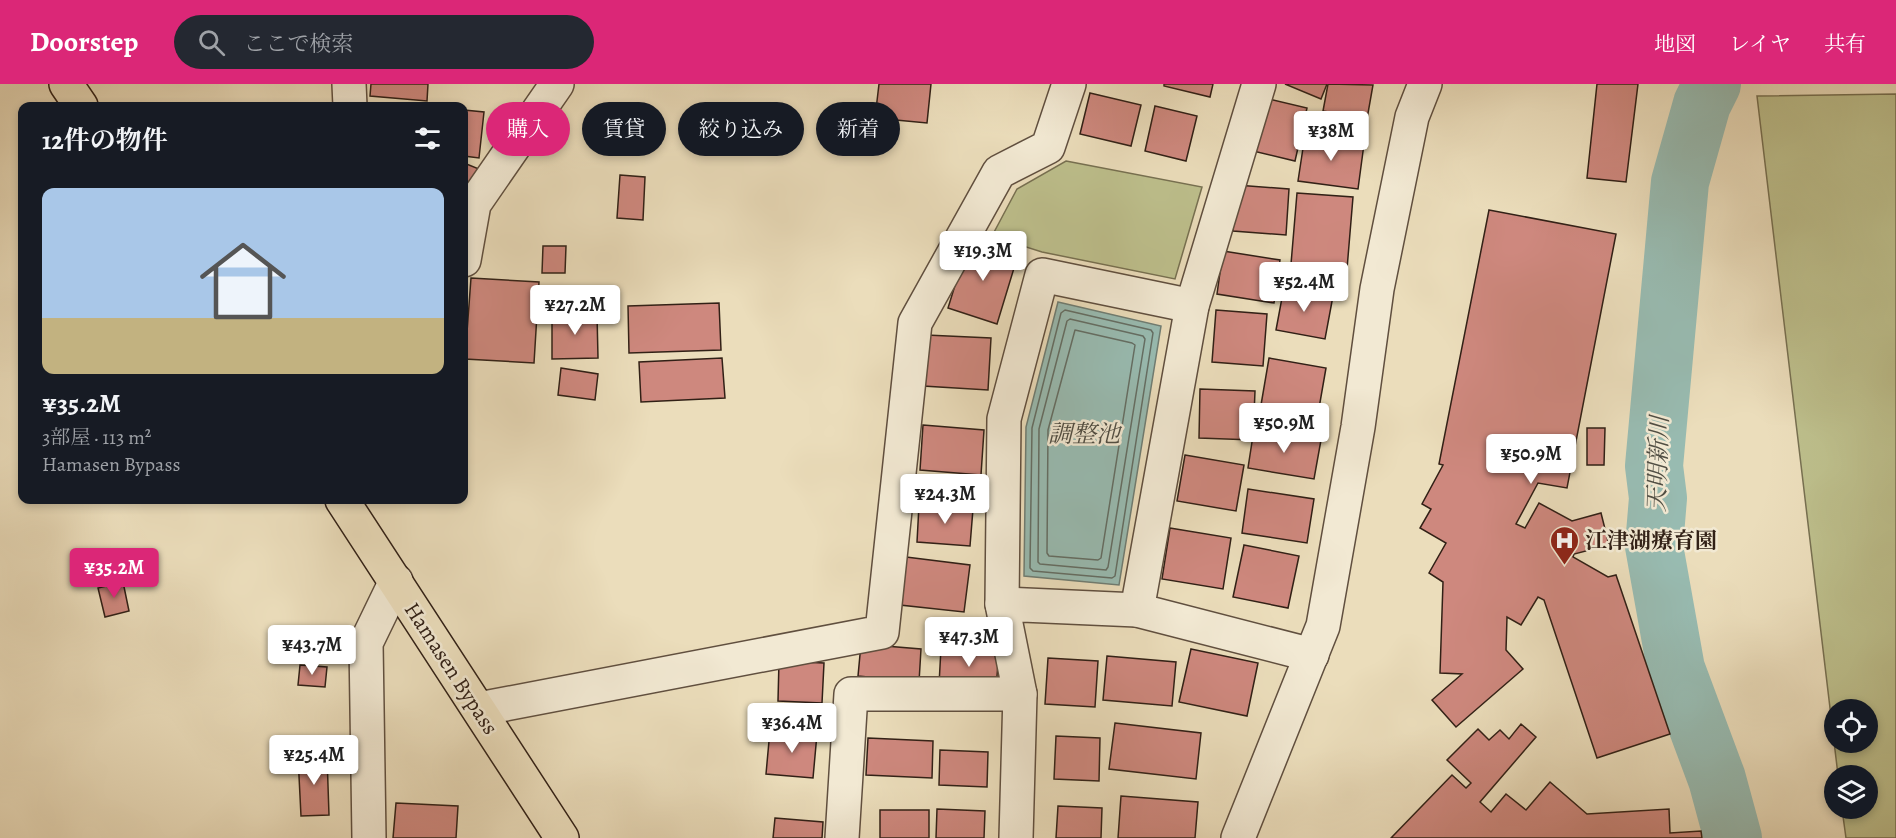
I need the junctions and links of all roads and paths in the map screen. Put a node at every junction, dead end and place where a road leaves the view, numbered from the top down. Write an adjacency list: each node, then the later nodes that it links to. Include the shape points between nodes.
1 (66, 84): 7 (highway)
2 (349, 84): 8 (street)
3 (557, 84): 9 (street, via 474,204)
4 (1069, 84): 17 (street, via 1048,147 999,172 915,323 882,632)
5 (1259, 84): 10 (street)
6 (1425, 84): 15 (street, via 1412,117 1377,289 1326,614)
7 (78, 102)
8 (350, 102)
9 (468, 238)
10 (1192, 306): 13 (street, via 1042,275 1004,419); 14 (street)
11 (345, 504): 12 (highway, Hamasen Bypass)
12 (396, 581): 17 (highway, Hamasen Bypass); 18 (street, via 366,643)
13 (1002, 604): 14 (street); 16 (street)
14 (1137, 610): 15 (street)
15 (1312, 655): 22 (street)
16 (1020, 694): 20 (street, via 851,694); 21 (street)
17 (479, 709): 19 (highway, Hamasen Bypass)
18 (369, 838)
19 (562, 838)
20 (842, 838)
21 (1016, 838)
22 (1238, 838)

